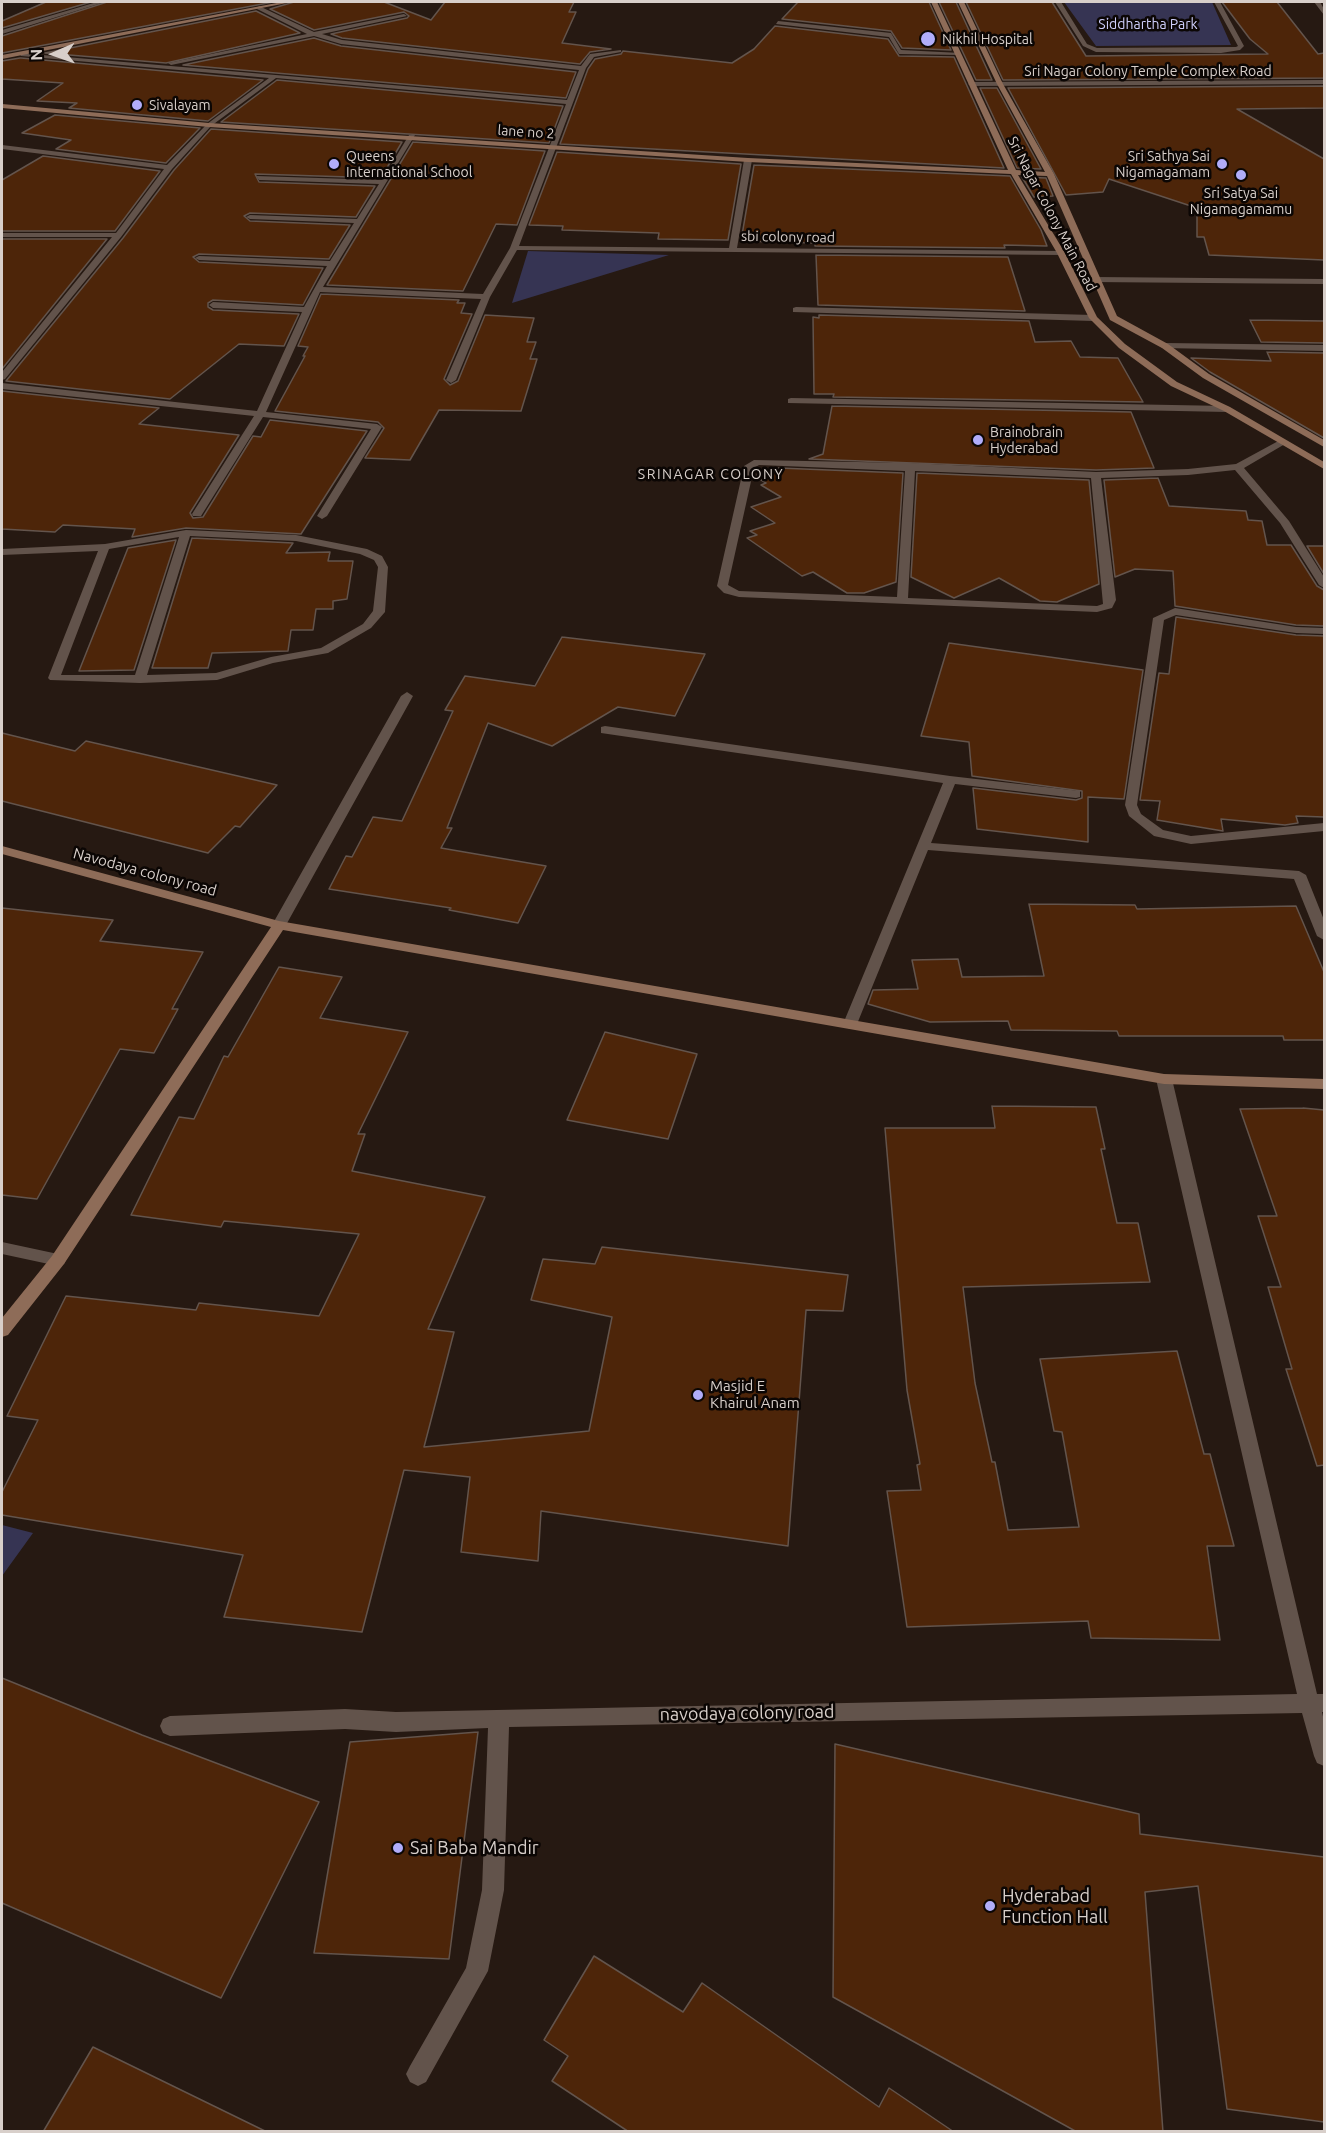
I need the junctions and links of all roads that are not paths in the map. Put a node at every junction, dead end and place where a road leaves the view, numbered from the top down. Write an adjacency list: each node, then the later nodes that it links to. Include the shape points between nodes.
1 (102, 2): 12 (street)
2 (289, 2): 8 (main road)
3 (933, 2): 15 (main road, Sri Nagar Colony Main Road)
4 (961, 2): 23 (main road, Sri Nagar Colony Main Road)
5 (1058, 2): 6 (street, via 1085,45 1096,50 1238,49 1241,46)
6 (1217, 2)
7 (1317, 2): 9 (street)
8 (259, 8): 13 (street); 16 (main road)
9 (1324, 14)
10 (404, 16): 13 (street)
11 (778, 23): 15 (street, via 891,35 899,52)
12 (2, 32)
13 (310, 33): 18 (street); 19 (street, via 341,42)
14 (620, 51): 19 (street, via 592,55)
15 (958, 53): 22 (main road, Sri Nagar Colony Main Road)
16 (21, 54): 17 (main road); 18 (street)
17 (2, 57)
18 (156, 66): 20 (street)
19 (583, 68): 24 (street)
20 (275, 76): 24 (street); 26 (street)
21 (1324, 82): 23 (street, Sri Nagar Colony Temple Complex Road)
22 (971, 84): 23 (street, Sri Nagar Colony Temple Complex Road); 32 (main road, Sri Nagar Colony Main Road)
23 (1000, 84): 33 (main road, Sri Nagar Colony Main Road)
24 (571, 102): 29 (street)
25 (2, 106): 26 (main road, lane no 2)
26 (208, 125): 27 (main road, lane no 2); 31 (street)
27 (412, 137): 29 (main road, lane no 2); 35 (street)
28 (2, 147): 31 (street)
29 (552, 147): 30 (main road, lane no 2); 40 (street)
30 (748, 160): 32 (main road, lane no 2); 41 (street)
31 (169, 167): 39 (street)
32 (1013, 172): 33 (main road, lane no 2); 42 (main road, Sri Nagar Colony Main Road)
33 (1050, 174): 45 (main road, Sri Nagar Colony Main Road)
34 (259, 178): 35 (street)
35 (383, 182): 37 (street)
36 (250, 217): 37 (street)
37 (359, 221): 44 (street)
38 (2, 235): 39 (street)
39 (118, 235): 56 (street)
40 (514, 248): 41 (street, sbi colony road); 48 (street)
41 (733, 249): 42 (street, sbi colony road)
42 (1061, 253): 52 (main road, Sri Nagar Colony Main Road)
43 (199, 258): 44 (street)
44 (333, 264): 47 (street)
45 (1095, 280): 46 (street); 53 (main road, Sri Nagar Colony Main Road, via 1113,318)
46 (1324, 282)
47 (317, 289): 48 (street); 50 (street)
48 (486, 297): 57 (street)
49 (213, 305): 50 (street)
50 (308, 310): 62 (street)
51 (796, 310): 52 (street)
52 (1093, 318): 58 (main road, Sri Nagar Colony Main Road, via 1122,346)
53 (1165, 346): 54 (street); 55 (main road, Sri Nagar Colony Main Road)
54 (1324, 348)
55 (1206, 376): 58 (main road); 64 (main road, Sri Nagar Colony Main Road)
56 (2, 377)
57 (451, 380)
58 (1174, 384): 61 (main road, Sri Nagar Colony Main Road)
59 (2, 386): 62 (street)
60 (791, 402): 61 (street)
61 (1227, 409): 63 (main road, Sri Nagar Colony Main Road)
62 (259, 416): 69 (street); 70 (street, via 377,427)
63 (1282, 442): 66 (main road, Sri Nagar Colony Main Road); 67 (street)
64 (1324, 444)
65 (910, 466): 68 (street); 75 (street); 75 (street, via 772,461 749,466 722,586 739,594)
66 (1324, 466)
67 (1238, 468): 68 (street); 74 (street, via 1284,521)
68 (1096, 475): 75 (street, via 1108,606 1097,609)
69 (197, 514)
70 (322, 516)
71 (186, 533): 72 (street); 77 (street); 77 (street, via 296,538 363,551 378,558 383,567 379,612 367,626 324,651 271,660 218,676)
72 (105, 546): 73 (street); 77 (street, via 54,678)
73 (2, 552)
74 (1324, 585)
75 (902, 601)
76 (1324, 632): 82 (street, via 1175,611 1159,618 1131,806 1135,816 1159,832 1191,840)
77 (140, 679)
78 (407, 696): 85 (street)
79 (605, 730): 80 (street)
80 (950, 780): 81 (street); 83 (street)
81 (1077, 794)
82 (1324, 827)
83 (923, 846): 86 (street, via 1299,875); 87 (street)
84 (2, 850): 85 (main road, Navodaya colony road)
85 (279, 925): 87 (main road, Navodaya colony road); 91 (main road)
86 (1324, 936)
87 (850, 1024): 88 (main road, Navodaya colony road)
88 (1164, 1079): 89 (main road, Navodaya colony road); 93 (street)
89 (1324, 1084)
90 (2, 1248): 91 (street)
91 (58, 1260): 92 (main road)
92 (2, 1330)
93 (1317, 1703): 94 (street, navodaya colony road); 96 (street)
94 (499, 1718): 95 (street, navodaya colony road); 97 (street, via 493,1890 477,1971)
95 (170, 1726)
96 (1324, 1756)
97 (418, 2074)

